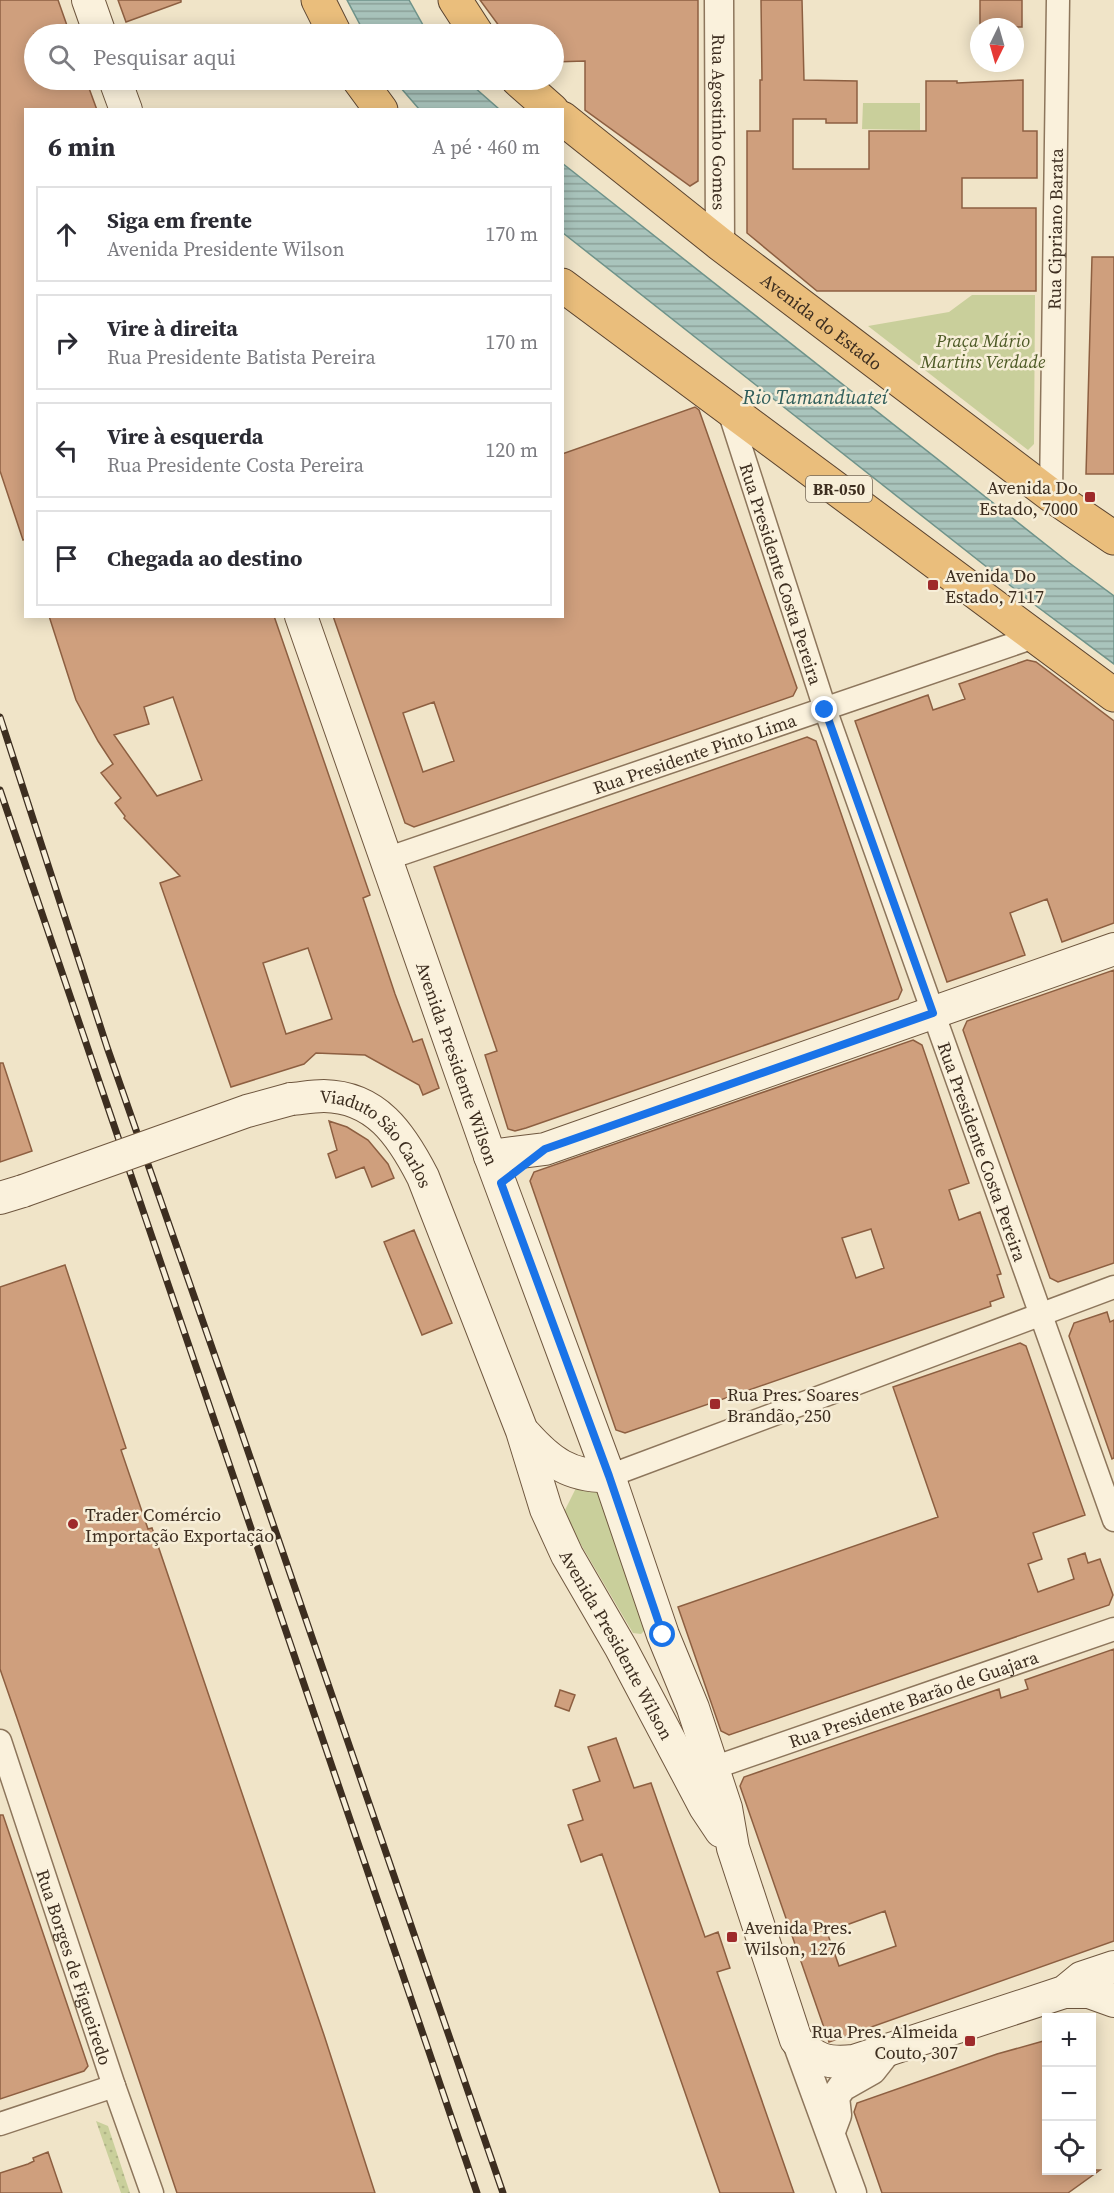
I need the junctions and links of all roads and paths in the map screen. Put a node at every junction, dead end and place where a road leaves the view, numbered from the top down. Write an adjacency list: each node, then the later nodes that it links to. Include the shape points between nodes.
1 (88, 0): 6 (main road)
2 (318, 0): 7 (highway)
3 (455, 0): 8 (highway)
4 (718, 0): 16 (street, Rua Agostinho Gomes)
5 (1058, 0): 19 (street, Rua Cipriano Barata)
6 (96, 24)
7 (330, 24)
8 (471, 24)
9 (119, 90): 12 (main road)
10 (366, 90): 13 (highway)
11 (529, 90): 14 (highway)
12 (125, 108)
13 (380, 108)
14 (550, 108)
15 (564, 120): 16 (highway, Avenida do Estado)
16 (720, 244): 19 (highway, Avenida do Estado)
17 (564, 286): 18 (highway, BR-050)
18 (728, 406): 22 (highway, BR-050); 24 (street, Rua Presidente Costa Pereira)
19 (1051, 495): 20 (highway, Avenida do Estado)
20 (1114, 538)
21 (303, 618): 25 (main road, Avenida Presidente Wilson)
22 (1037, 636): 23 (highway, BR-050); 24 (street, Rua Presidente Pinto Lima)
23 (1114, 695)
24 (825, 710): 25 (street, Rua Presidente Pinto Lima); 27 (street, Rua Presidente Costa Pereira)
25 (386, 859): 28 (main road, Avenida Presidente Wilson)
26 (1114, 949): 27 (main road)
27 (933, 1013): 28 (main road); 31 (street, Rua Presidente Costa Pereira)
28 (496, 1169): 34 (main road, Avenida Presidente Wilson)
29 (12, 1194): 32 (main road, Viaduto São Carlos, bridge, via 291,1099 325,1096 362,1104 387,1121 408,1148 423,1177)
30 (1114, 1287): 31 (street)
31 (1041, 1314): 34 (street); 36 (street, Rua Presidente Costa Pereira)
32 (522, 1431): 33 (main road, via 544,1456); 35 (main road, Avenida Presidente Wilson)
33 (575, 1472): 34 (main road); 35 (main road, via 562,1479)
34 (609, 1476): 39 (main road, Avenida Presidente Wilson)
35 (546, 1509): 40 (main road, Avenida Presidente Wilson, via 567,1555 705,1807)
36 (1114, 1520)
37 (1114, 1629): 39 (street, Rua Presidente Barão de Guajara)
38 (0, 1741): 46 (street, Rua Borges de Figueiredo)
39 (713, 1768): 40 (main road, Avenida Presidente Wilson, via 729,1817)
40 (733, 1848): 44 (main road, Avenida Presidente Wilson)
41 (1114, 1967): 42 (main road, via 1081,1978)
42 (1064, 1992): 43 (main road, via 1089,1992); 45 (main road)
43 (1114, 2001)
44 (796, 2040): 45 (main road, via 828,2062 854,2061); 48 (street, Avenida Presidente Wilson)
45 (887, 2051): 48 (street, via 872,2070 842,2087 835,2097 837,2115)
46 (114, 2086): 47 (street); 49 (street, Rua Borges de Figueiredo)
47 (0, 2124)
48 (831, 2133): 50 (street, Avenida Presidente Wilson)
49 (152, 2193)
50 (852, 2193)

